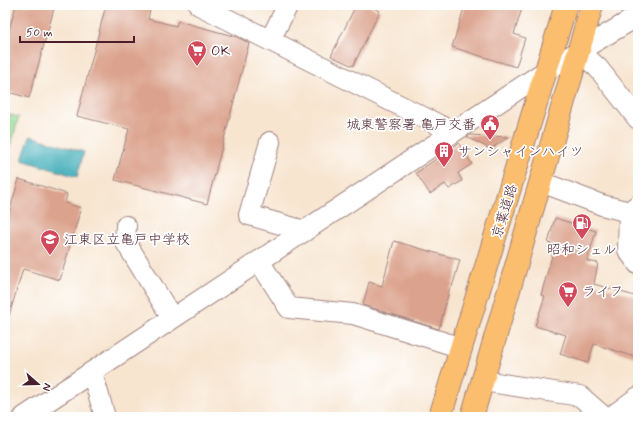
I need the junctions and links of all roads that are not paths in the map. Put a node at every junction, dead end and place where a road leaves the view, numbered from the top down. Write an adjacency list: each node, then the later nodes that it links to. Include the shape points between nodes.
1 (200, 5): 6 (street)
2 (288, 5): 6 (street)
3 (566, 5): 8 (highway, 京葉道路)
4 (592, 5): 7 (highway, 京葉道路)
5 (638, 16): 7 (street)
6 (270, 40): 10 (street)
7 (579, 51): 8 (street); 9 (street, via 598,68); 12 (highway, 京葉道路)
8 (547, 70): 10 (street); 19 (highway, 京葉道路)
9 (638, 119)
10 (453, 132): 15 (street)
11 (270, 142): 15 (street, via 249,215)
12 (541, 182): 13 (street, via 602,205); 21 (highway, 京葉道路)
13 (633, 209): 17 (street, via 628,250)
14 (126, 226): 18 (street, via 125,241)
15 (305, 231): 16 (street)
16 (259, 261): 18 (street); 19 (street, via 289,308 353,314)
17 (638, 264)
18 (172, 318): 20 (street)
19 (462, 348): 25 (highway, 京葉道路)
20 (92, 372): 23 (street); 24 (street)
21 (483, 381): 26 (highway, 京葉道路); 27 (street, via 580,396)
22 (638, 397): 28 (street)
23 (24, 417)
24 (105, 417)
25 (440, 417)
26 (472, 417)
27 (604, 417)
28 (611, 417)

